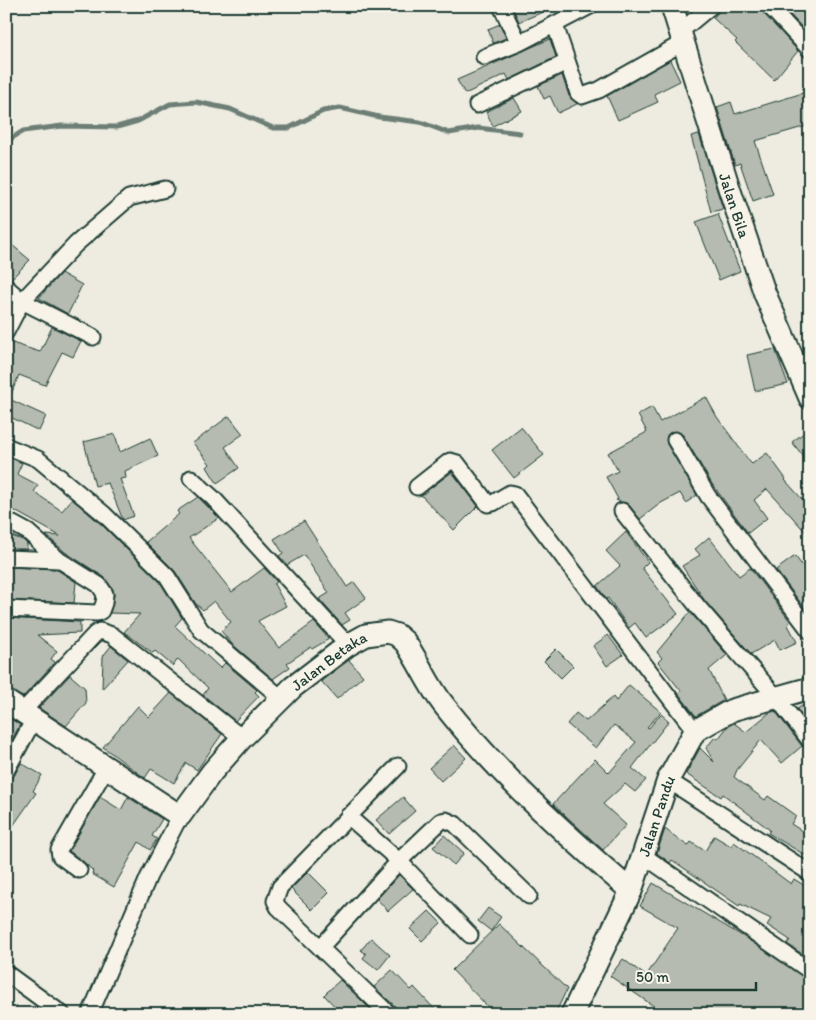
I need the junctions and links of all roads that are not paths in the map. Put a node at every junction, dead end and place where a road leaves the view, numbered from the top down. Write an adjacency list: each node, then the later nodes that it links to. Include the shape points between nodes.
1 (501, 6): 8 (street)
2 (672, 6): 7 (street, Jalan Bila)
3 (711, 6): 7 (street)
4 (769, 6): 9 (street)
5 (586, 7): 6 (street)
6 (555, 26): 8 (street); 11 (street)
7 (682, 37): 11 (street, via 599,90 582,96); 18 (street, Jalan Bila, via 765,294)
8 (519, 43): 10 (street)
9 (810, 50)
10 (484, 57)
11 (567, 62): 12 (street)
12 (477, 105)
13 (165, 189): 15 (street, via 129,198 76,244)
14 (6, 287): 15 (street)
15 (22, 300): 16 (street); 17 (street)
16 (6, 332)
17 (93, 337)
18 (804, 372): 19 (street, Jalan Bila)
19 (810, 398)
20 (675, 440): 29 (street, via 708,496)
21 (6, 446): 32 (street, via 38,459 104,514 166,576 201,630)
22 (191, 478): 30 (street)
23 (416, 487): 35 (street, via 450,461 457,464 488,504 510,493 515,494)
24 (622, 511): 33 (street, via 698,607)
25 (6, 520): 27 (street, via 28,532)
26 (6, 558): 27 (street)
27 (59, 560): 28 (street, via 102,590 104,603 101,611 89,614)
28 (6, 609)
29 (810, 631)
30 (348, 645): 32 (street, Jalan Betaka); 48 (street, Jalan Betaka, via 378,632 397,635 405,642 441,702 467,732 541,809)
31 (810, 688): 33 (street)
32 (280, 697): 36 (street, Jalan Betaka)
33 (776, 697): 35 (street, via 732,710); 37 (street)
34 (20, 712): 36 (street, via 100,631 112,635); 39 (street); 40 (street)
35 (695, 730): 41 (street, Jalan Pandu)
36 (242, 738): 42 (street, Jalan Betaka)
37 (810, 741)
38 (398, 766): 43 (street)
39 (106, 768): 42 (street); 46 (street, via 60,850 60,856)
40 (6, 771)
41 (668, 780): 44 (street, Jalan Pandu); 47 (street)
42 (180, 816): 55 (street, via 145,884)
43 (348, 816): 45 (street); 51 (street, via 276,895 278,907)
44 (644, 856): 48 (street, Jalan Pandu); 52 (street)
45 (399, 861): 49 (street, via 441,821 451,821); 50 (street); 51 (street)
46 (79, 870)
47 (810, 873)
48 (631, 891): 57 (street, Jalan Pandu)
49 (529, 896)
50 (470, 935)
51 (320, 948): 56 (street)
52 (810, 971)
53 (6, 973): 54 (street)
54 (62, 1014)
55 (90, 1014)
56 (389, 1014)
57 (572, 1014)

